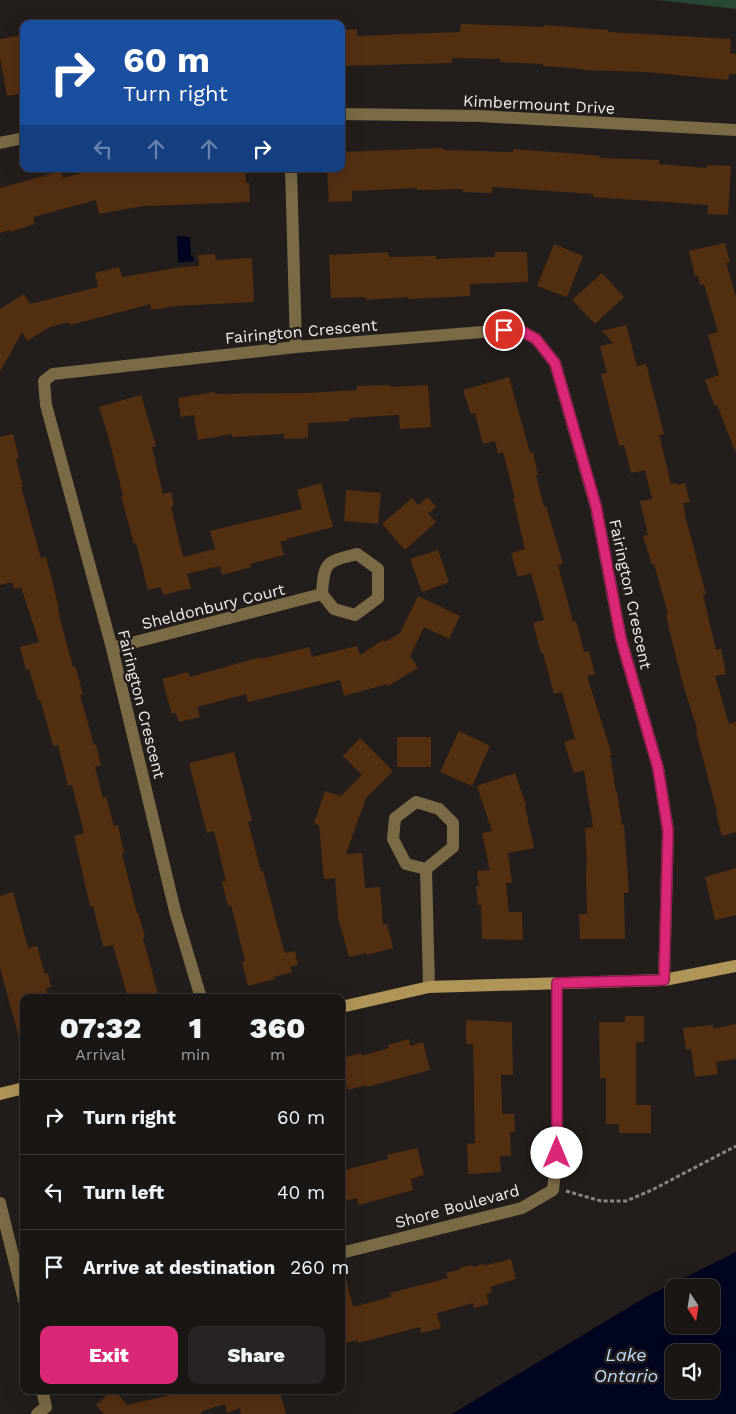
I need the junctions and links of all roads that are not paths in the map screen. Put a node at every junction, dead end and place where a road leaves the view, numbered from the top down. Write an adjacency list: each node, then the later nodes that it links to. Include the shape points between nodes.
1 (345, 114): 2 (street, Kimbermount Drive, via 480,116)
2 (736, 130)
3 (20, 139): 4 (street)
4 (0, 143)
5 (291, 172): 6 (street)
6 (296, 347): 8 (street, Fairington Crescent, via 54,374 44,381 46,405); 11 (street, Fairington Crescent, via 518,329 536,339 555,363 596,506 621,639 658,768 668,831)
7 (322, 594): 7 (street, via 324,571 332,561 357,554 378,569 378,598 355,615 334,610); 8 (street, Sheldonbury Court)
8 (112, 648): 14 (street, Fairington Crescent, via 175,911)
9 (426, 869): 9 (street, via 406,864 393,839 395,818 416,802 438,809 453,822 454,847); 13 (street)
10 (736, 966): 11 (street)
11 (664, 980): 12 (street)
12 (557, 983): 13 (street); 19 (street, Shore Boulevard, via 557,1153 553,1190 522,1208)
13 (429, 987): 15 (street)
14 (200, 994)
15 (345, 1006)
16 (20, 1089): 17 (street)
17 (0, 1094)
18 (0, 1203): 20 (street)
19 (345, 1252)
20 (20, 1284)
21 (42, 1394): 22 (street)
22 (41, 1411)

